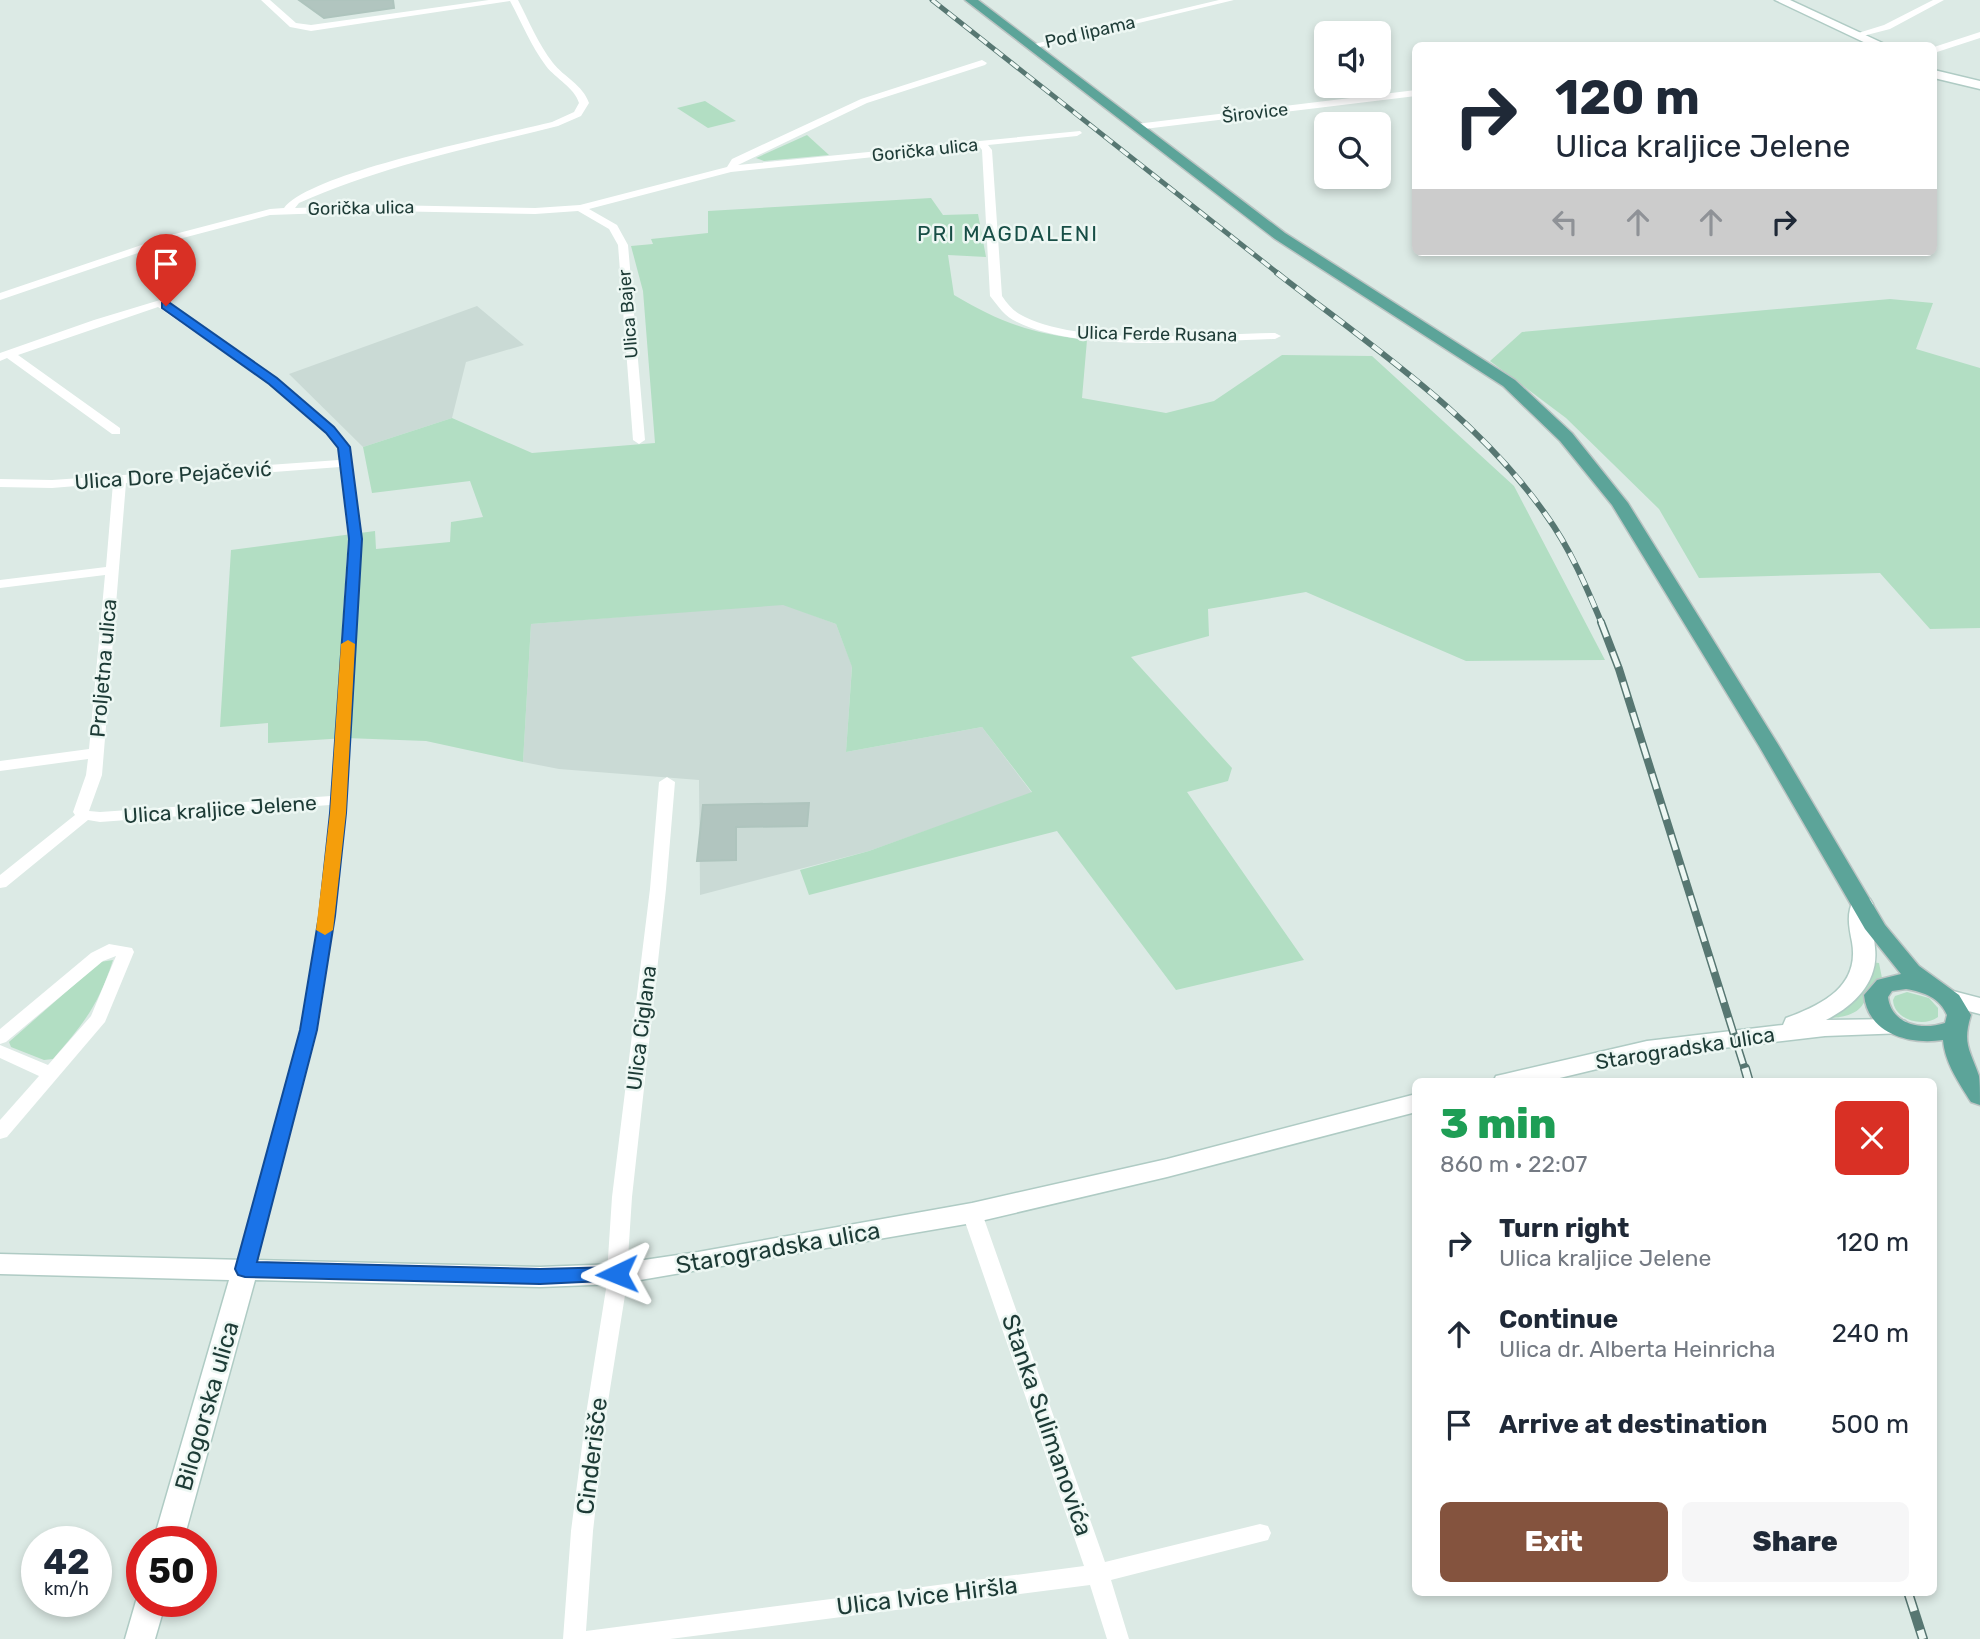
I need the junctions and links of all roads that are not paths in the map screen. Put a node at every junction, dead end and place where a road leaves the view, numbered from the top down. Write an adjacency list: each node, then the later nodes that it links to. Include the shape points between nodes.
1 (265, 0): 2 (street, via 293,25 305,28)
2 (507, 0)
3 (514, 0): 22 (street, via 555,71 581,93 584,103 578,114 536,130 367,172 295,201)
4 (971, 0): 11 (main road)
5 (1230, 0): 11 (street, Pod lipama)
6 (1781, 0): 8 (main road)
7 (1940, 0): 8 (street, via 1887,27)
8 (1859, 34): 10 (main road)
9 (1980, 35): 12 (street)
10 (1875, 42)
11 (1031, 46): 17 (main road)
12 (1937, 49)
13 (982, 63): 20 (street, Gorička ulica, via 864,101 736,161)
14 (1937, 75): 15 (main road)
15 (1980, 85)
16 (1412, 93): 17 (street, Širovice)
17 (1136, 127): 39 (main road, via 1297,248 1508,383 1566,437 1619,503)
18 (1077, 133): 19 (street, Gorička ulica)
19 (982, 144): 20 (street, Gorička ulica); 24 (street, Ulica Ferde Rusana, via 987,150 996,296 1006,311 1042,329 1076,334)
20 (731, 169): 21 (street, Gorička ulica)
21 (580, 208): 22 (street, Gorička ulica); 27 (street, Ulica Bajer, via 613,228 623,245)
22 (289, 209): 23 (street, Gorička ulica, via 233,219)
23 (0, 297)
24 (1275, 336)
25 (5, 355): 26 (street); 28 (street, via 160,303 303,405 344,447)
26 (116, 431)
27 (639, 440)
28 (347, 463): 29 (street, Ulica Dore Pejačević); 36 (street, via 355,539)
29 (120, 480): 30 (street, Ulica Dore Pejačević); 31 (street, Proljetna ulica)
30 (0, 483)
31 (111, 570): 32 (street, Proljetna ulica); 33 (street, Proljetna ulica)
32 (0, 584)
33 (96, 753): 34 (street, Proljetna ulica); 37 (street, via 94,775 81,807)
34 (0, 766)
35 (667, 782): 59 (street, Ulica Ciglana)
36 (338, 800): 37 (street, Ulica kraljice Jelene); 58 (street, Ulica kraljice Jelene, via 327,916 309,1030)
37 (85, 816): 38 (street)
38 (0, 883)
39 (1862, 904): 40 (main road); 47 (main road, via 1857,919 1865,957 1856,987 1835,1004)
40 (1876, 929): 41 (main road, via 1911,971); 42 (main road, via 1886,976)
41 (1941, 992): 42 (main road, via 1906,981); 43 (main road); 44 (main road)
42 (1880, 994): 45 (main road, Starogradska ulica, via 1862,1014); 46 (main road, via 1878,1011)
43 (1980, 1006)
44 (1964, 1022): 48 (main road, via 1934,1035); 53 (main road, via 1953,1043)
45 (1825, 1027): 46 (main road, Starogradska ulica); 47 (main road, Starogradska ulica)
46 (1896, 1027): 48 (main road)
47 (1774, 1034): 52 (main road, Starogradska ulica, via 1647,1049)
48 (1920, 1035): 53 (main road)
49 (0, 1038): 51 (street, via 97,957 109,950 126,952 99,1018)
50 (0, 1051): 51 (street)
51 (51, 1074): 55 (street)
52 (1522, 1078)
53 (1974, 1087)
54 (1412, 1104): 56 (main road, Starogradska ulica)
55 (0, 1132)
56 (972, 1213): 59 (main road, Starogradska ulica); 62 (street, Stanka Sulimanovića)
57 (0, 1264): 58 (main road, Starogradska ulica)
58 (245, 1269): 59 (main road, Starogradska ulica, via 540,1277); 60 (main road, Bilogorska ulica)
59 (617, 1274): 65 (street, Cinderišče, via 582,1531)
60 (173, 1526)
61 (1260, 1533): 62 (street, Ulica Ivice Hiršla)
62 (1098, 1574): 66 (street, Ulica Ivice Hiršla); 67 (street, Stanka Sulimanovića)
63 (146, 1617): 64 (main road)
64 (140, 1639)
65 (574, 1639)
66 (591, 1639)
67 (1118, 1639)

